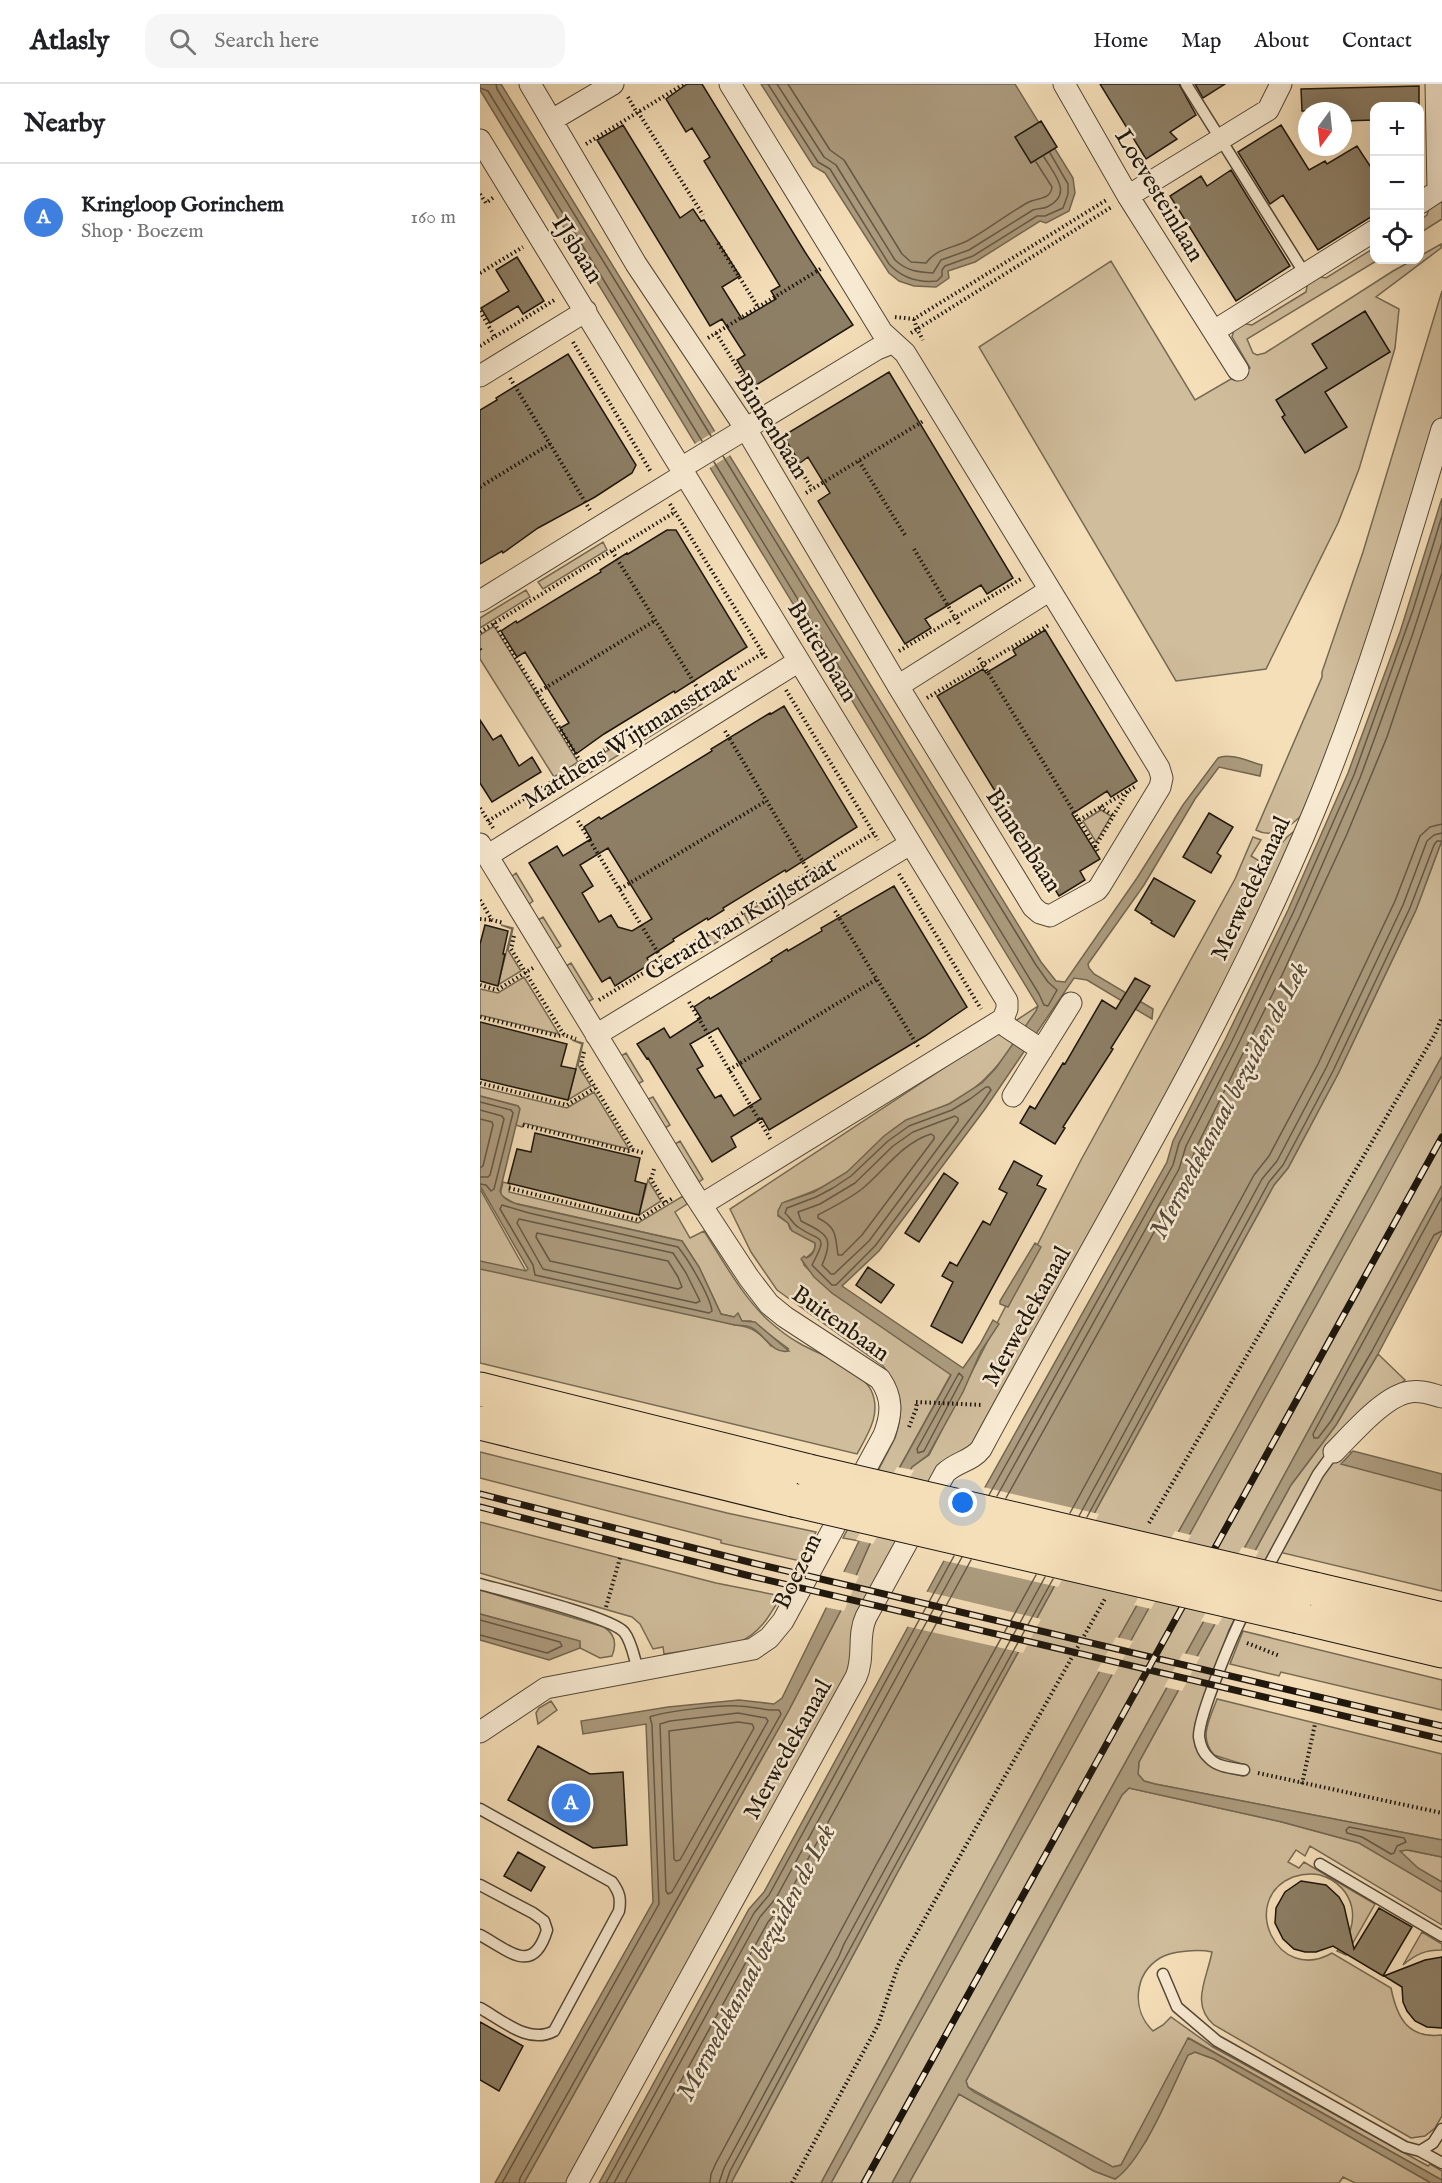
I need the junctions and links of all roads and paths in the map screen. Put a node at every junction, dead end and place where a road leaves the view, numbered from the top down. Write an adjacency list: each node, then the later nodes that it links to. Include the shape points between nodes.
1 (530, 84): 10 (street, Binnenbaan)
2 (613, 84): 10 (street)
3 (684, 84): 9 (path)
4 (730, 84): 27 (street)
5 (1064, 84): 14 (street, Loevesteinlaan)
6 (1186, 84): 11 (lane)
7 (1281, 84): 11 (street, via 1268,110)
8 (1436, 84): 15 (street, via 1438,191)
9 (638, 112): 12 (path); 16 (path)
10 (552, 120): 32 (street, Binnenbaan, via 636,264)
11 (1221, 139): 14 (street); 22 (lane)
12 (586, 144)
13 (483, 153): 23 (street, IJsbaan)
14 (1126, 193): 27 (path, via 914,319 888,316); 28 (street, Loevesteinlaan); 30 (path)
15 (1424, 200)
16 (703, 215)
17 (1370, 233): 22 (street)
18 (718, 243): 24 (path)
19 (524, 246): 21 (path)
20 (825, 266): 24 (path)
21 (480, 273)
22 (1305, 274): 28 (street)
23 (572, 289): 26 (street, IJsbaan); 29 (path)
24 (758, 307): 32 (path)
25 (480, 311): 29 (path)
26 (586, 311): 33 (street, IJsbaan); 43 (street, Buitenbaan)
27 (876, 323): 30 (street)
28 (1214, 330): 34 (street, Loevesteinlaan)
29 (495, 337): 31 (path); 33 (path)
30 (891, 343): 38 (street, via 904,353); 40 (street)
31 (480, 346)
32 (692, 347): 40 (street, Binnenbaan)
33 (509, 368): 35 (street, IJsbaan); 41 (path)
34 (1238, 369)
35 (480, 375)
36 (765, 390): 37 (path)
37 (755, 396)
38 (940, 411): 42 (path); 51 (street)
39 (1442, 429): 149 (street, Merwedekanaal, via 1388,612 1333,763 1287,873 1233,986 981,1449 945,1473 877,1597 862,1627 861,1661 856,1677)
40 (737, 434): 43 (street); 45 (street, Binnenbaan)
41 (550, 444): 44 (path); 46 (path)
42 (859, 461): 45 (path); 48 (path)
43 (687, 467): 53 (street); 62 (street, Buitenbaan)
44 (480, 486)
45 (790, 503): 64 (street, Binnenbaan)
46 (591, 511)
47 (675, 512): 50 (path)
48 (905, 535)
49 (914, 549): 55 (path)
50 (612, 551): 56 (path); 57 (path)
51 (1037, 569): 52 (street); 55 (path)
52 (1050, 590): 54 (street); 59 (street)
53 (480, 601)
54 (1065, 615): 63 (path); 70 (street)
55 (955, 617): 59 (path); 60 (path)
56 (656, 620): 65 (path); 66 (path)
57 (494, 623): 58 (path); 66 (path)
58 (480, 632)
59 (969, 641): 63 (path); 64 (street)
60 (896, 652)
61 (763, 653): 65 (path)
62 (799, 661): 79 (street, Buitenbaan); 81 (street, Mattheus Wijtmansstraat)
63 (983, 664): 67 (path); 76 (path)
64 (898, 686): 70 (street, Binnenbaan, via 1033,907 1044,915 1059,912 1097,890 1160,787)
65 (700, 692): 69 (path)
66 (537, 693): 69 (path)
67 (925, 700)
68 (723, 729): 72 (path)
69 (582, 764): 77 (path)
70 (1160, 771): 71 (path)
71 (1128, 790): 73 (path); 74 (path)
72 (766, 801): 83 (path); 84 (path)
73 (1100, 807): 74 (path); 76 (path)
74 (1114, 816): 80 (path)
75 (577, 819): 84 (path)
76 (1079, 820): 80 (path)
77 (488, 821)
78 (874, 833): 83 (path)
79 (910, 844): 100 (street, Buitenbaan, via 1003,992); 102 (street, Gerard van Kuijlstraat)
80 (1095, 847): 82 (path)
81 (484, 850): 91 (street, Buitenbaan)
82 (1099, 854)
83 (809, 872): 92 (path)
84 (620, 889): 92 (path)
85 (480, 900): 88 (path)
86 (834, 909): 94 (path)
87 (480, 919): 88 (path)
88 (492, 920): 89 (path)
89 (508, 924)
90 (516, 926): 93 (path, via 511,949)
91 (549, 958): 93 (path); 102 (street, Buitenbaan)
92 (663, 961): 97 (path)
93 (525, 973): 95 (path, via 497,990); 101 (path)
94 (877, 979): 104 (path); 105 (path)
95 (480, 985)
96 (687, 999): 105 (path)
97 (599, 1000)
98 (1071, 1003): 103 (street)
99 (480, 1017): 101 (path)
100 (1008, 1025): 103 (street); 104 (street)
101 (564, 1035): 107 (path, via 587,1041 581,1065)
102 (596, 1035): 115 (street, Buitenbaan)
103 (1039, 1048): 108 (street)
104 (928, 1065): 115 (street)
105 (729, 1070): 110 (path)
106 (480, 1083): 107 (path, via 567,1105)
107 (595, 1088): 111 (path)
108 (1013, 1096)
109 (523, 1125): 111 (path)
110 (771, 1141)
111 (633, 1150): 112 (path)
112 (645, 1153)
113 (654, 1168): 116 (path, via 651,1179)
114 (509, 1188): 116 (path, via 638,1220)
115 (695, 1196): 116 (path); 129 (street, Buitenbaan, via 769,1304 880,1379 891,1401 884,1435)
116 (665, 1203)
117 (480, 1389): 128 (highway, bridge, via 809,1471)
118 (1442, 1397): 124 (street, via 1420,1391 1397,1395)
119 (916, 1402): 123 (path, via 911,1424)
120 (929, 1402): 121 (path)
121 (991, 1407)
122 (480, 1423): 131 (highway, bridge)
123 (903, 1436)
124 (1334, 1452): 136 (lane, via 1318,1474 1235,1629 1200,1724 1199,1736 1208,1757 1216,1764)
125 (620, 1558): 127 (path)
126 (480, 1584): 133 (lane, via 588,1615 622,1629)
127 (606, 1608)
128 (1442, 1619)
129 (783, 1621): 133 (street, Boezem, via 753,1649)
130 (1247, 1644): 132 (path)
131 (1442, 1652)
132 (1280, 1656)
133 (638, 1670): 135 (street, Boezem, via 546,1688)
134 (1315, 1724): 137 (path)
135 (480, 1732)
136 (1244, 1770): 137 (path)
137 (1302, 1784): 139 (path)
138 (480, 1809): 145 (lane, via 612,1882 621,1901 554,2031 545,2036 526,2034)
139 (1442, 1813)
140 (1320, 1864): 143 (lane)
141 (480, 1885): 142 (lane, via 533,1913 544,1921 547,1930 537,1952 529,1957 519,1956)
142 (480, 1935)
143 (1442, 1936)
144 (1163, 1974): 147 (lane, via 1177,2007 1217,2041 1405,2147)
145 (480, 2008)
146 (1442, 2129): 147 (lane, via 1433,2143)
147 (1420, 2151): 148 (lane)
148 (1442, 2163)
149 (577, 2183)

